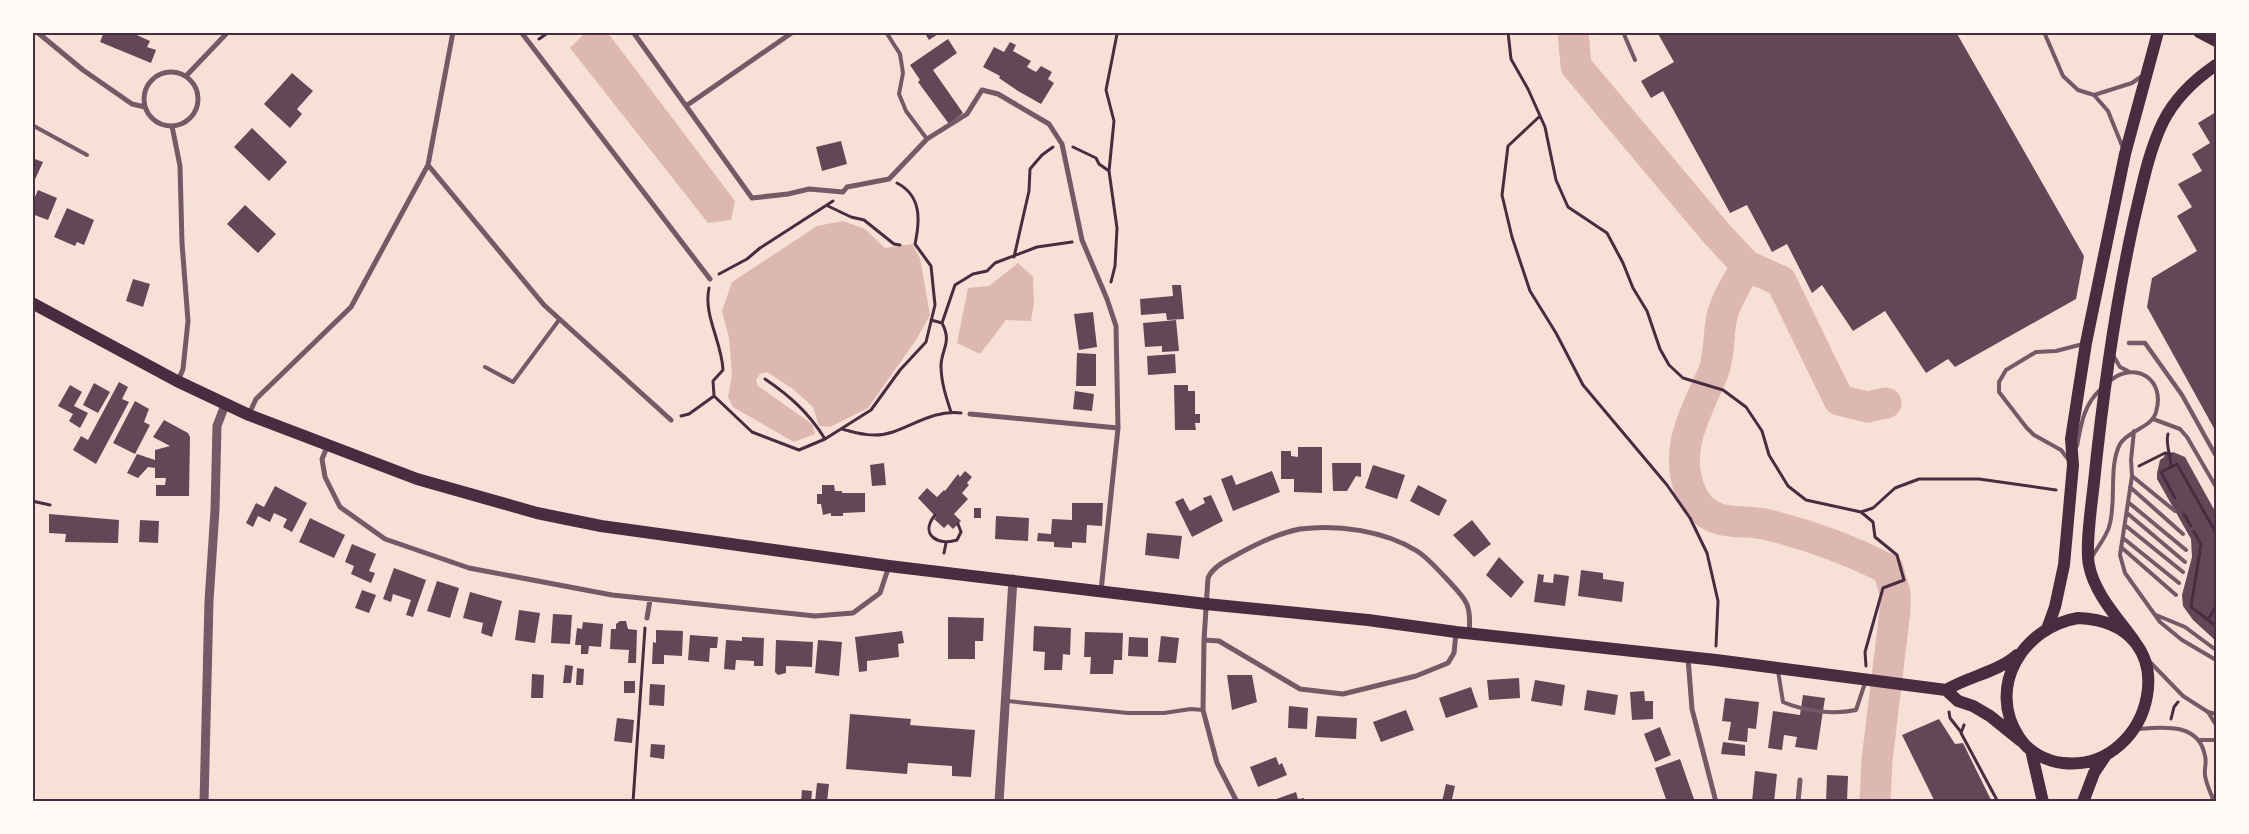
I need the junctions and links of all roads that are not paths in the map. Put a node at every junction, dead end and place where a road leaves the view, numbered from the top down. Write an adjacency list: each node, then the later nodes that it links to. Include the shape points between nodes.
1 (37, 32): 19 (street, via 83,70 132,104)
2 (228, 32): 16 (street)
3 (453, 32): 25 (street)
4 (521, 32): 26 (street)
5 (634, 32): 18 (street)
6 (793, 32): 18 (street)
7 (886, 32): 22 (lane, via 900,54 903,73 899,94 906,111)
8 (1623, 32): 13 (lane)
9 (2044, 32): 17 (lane, via 2063,76 2078,90)
10 (2158, 32): 15 (main road)
11 (2199, 32): 12 (main road)
12 (2216, 42)
13 (1635, 60)
14 (2216, 65): 31 (main road, via 2185,90 2156,138 2123,270)
15 (2147, 72): 17 (lane, via 2132,83); 23 (main road)
16 (186, 76): 19 (street, via 165,72 152,79 145,92); 21 (street, via 196,89 197,106 188,120)
17 (2094, 95): 23 (lane, via 2108,111)
18 (686, 106): 22 (street, via 752,198 809,189 843,192 852,186 889,179)
19 (145, 107): 21 (street, via 156,121)
20 (32, 125): 24 (lane)
21 (172, 126): 34 (street, via 180,166 188,321 183,369)
22 (926, 139): 41 (street, via 967,114 982,90 998,94 1049,124 1062,144 1082,240 1116,326)
23 (2125, 154): 29 (main road)
24 (87, 155)
25 (428, 165): 28 (street); 38 (street, via 352,307 256,400)
26 (710, 279)
27 (32, 303): 34 (main road)
28 (559, 320): 32 (lane, via 513,382); 40 (street)
29 (2086, 343): 45 (main road, via 2071,439); 45 (lane, via 2056,351 2036,352 2006,370 1999,382 1999,392 2026,427 2060,450)
30 (2129, 343): 44 (street, via 2145,343 2182,395)
31 (2112, 345): 33 (lane, via 2117,362); 35 (main road)
32 (485, 367)
33 (2128, 372): 35 (lane, via 2118,374); 39 (lane, via 2139,373 2156,386 2158,402)
34 (178, 381): 36 (main road)
35 (2106, 384): 45 (lane, via 2085,410); 58 (main road)
36 (225, 404): 38 (main road); 94 (street, via 217,426)
37 (970, 414): 41 (street)
38 (249, 415): 43 (main road)
39 (2153, 419): 42 (lane); 48 (lane, via 2172,425 2187,436)
40 (671, 420)
41 (1118, 428): 63 (street)
42 (2134, 432): 46 (lane); 58 (lane, via 2120,444 2109,528)
43 (328, 444): 59 (main road, via 417,478 537,513 601,526); 65 (street, via 322,459 325,477 340,507 385,539 469,568)
44 (2216, 456)
45 (2073, 465): 69 (main road, via 2064,565)
46 (2132, 476): 47 (lane); 50 (lane)
47 (2130, 487): 49 (lane); 53 (lane)
48 (2216, 487)
49 (2128, 502): 51 (lane); 56 (lane)
50 (2175, 511)
51 (2127, 513): 52 (lane); 57 (lane)
52 (2126, 526): 54 (lane); 60 (lane)
53 (2183, 534)
54 (2123, 538): 55 (lane); 62 (lane)
55 (2121, 547): 64 (lane); 67 (lane, via 2123,569)
56 (2186, 550)
57 (2185, 562)
58 (2088, 563): 72 (main road, via 2095,585)
59 (889, 566): 61 (main road); 65 (street, via 880,594 853,613 815,616)
60 (2183, 572)
61 (1013, 579): 63 (main road); 81 (street)
62 (2179, 583)
63 (1100, 591): 66 (main road)
64 (2176, 594)
65 (650, 600): 68 (street)
66 (1206, 604): 70 (main road); 70 (street, via 1210,572 1233,557 1282,534 1344,528 1400,542 1419,552 1466,601 1470,612); 71 (street)
67 (2154, 614): 74 (lane, via 2185,627); 77 (lane, via 2182,640)
68 (647, 618)
69 (2047, 629): 72 (main road, via 2067,620 2094,618 2120,629); 73 (main road)
70 (1463, 633): 71 (street, via 1448,663 1416,676 1343,694 1300,689 1219,641); 76 (main road)
71 (1204, 640): 82 (street)
72 (2135, 642): 75 (main road)
73 (2025, 648): 80 (main road, via 2004,666 1962,680); 89 (main road, via 2009,674 2005,688 2008,716)
74 (2216, 650)
75 (2143, 655): 83 (lane, via 2183,696); 86 (main road, via 2150,684 2147,702)
76 (1688, 656): 78 (main road); 97 (street, via 1692,709)
77 (2216, 660)
78 (1778, 668): 79 (main road); 79 (lane, via 1782,702 1795,708 1841,713 1856,710)
79 (1866, 681): 80 (main road)
80 (1946, 690): 89 (main road, via 1958,701 1990,716)
81 (1005, 701): 82 (lane, via 1128,713); 95 (street)
82 (1203, 710): 96 (street, via 1217,763)
83 (2208, 712): 84 (lane); 85 (lane)
84 (2216, 714)
85 (2216, 725)
86 (2132, 729): 87 (lane, via 2170,727 2190,732); 91 (main road)
87 (2198, 740): 88 (lane); 101 (lane, via 2204,750 2205,776)
88 (2216, 740)
89 (2021, 741): 90 (main road)
90 (2031, 750): 91 (main road, via 2051,760 2071,764); 99 (main road)
91 (2108, 753): 100 (main road, via 2094,773)
92 (1800, 780): 98 (street)
93 (2216, 793): 101 (lane)
94 (204, 802)
95 (999, 802)
96 (1237, 802)
97 (1716, 802)
98 (1798, 802)
99 (2043, 802)
100 (2083, 802)
101 (2214, 802)

